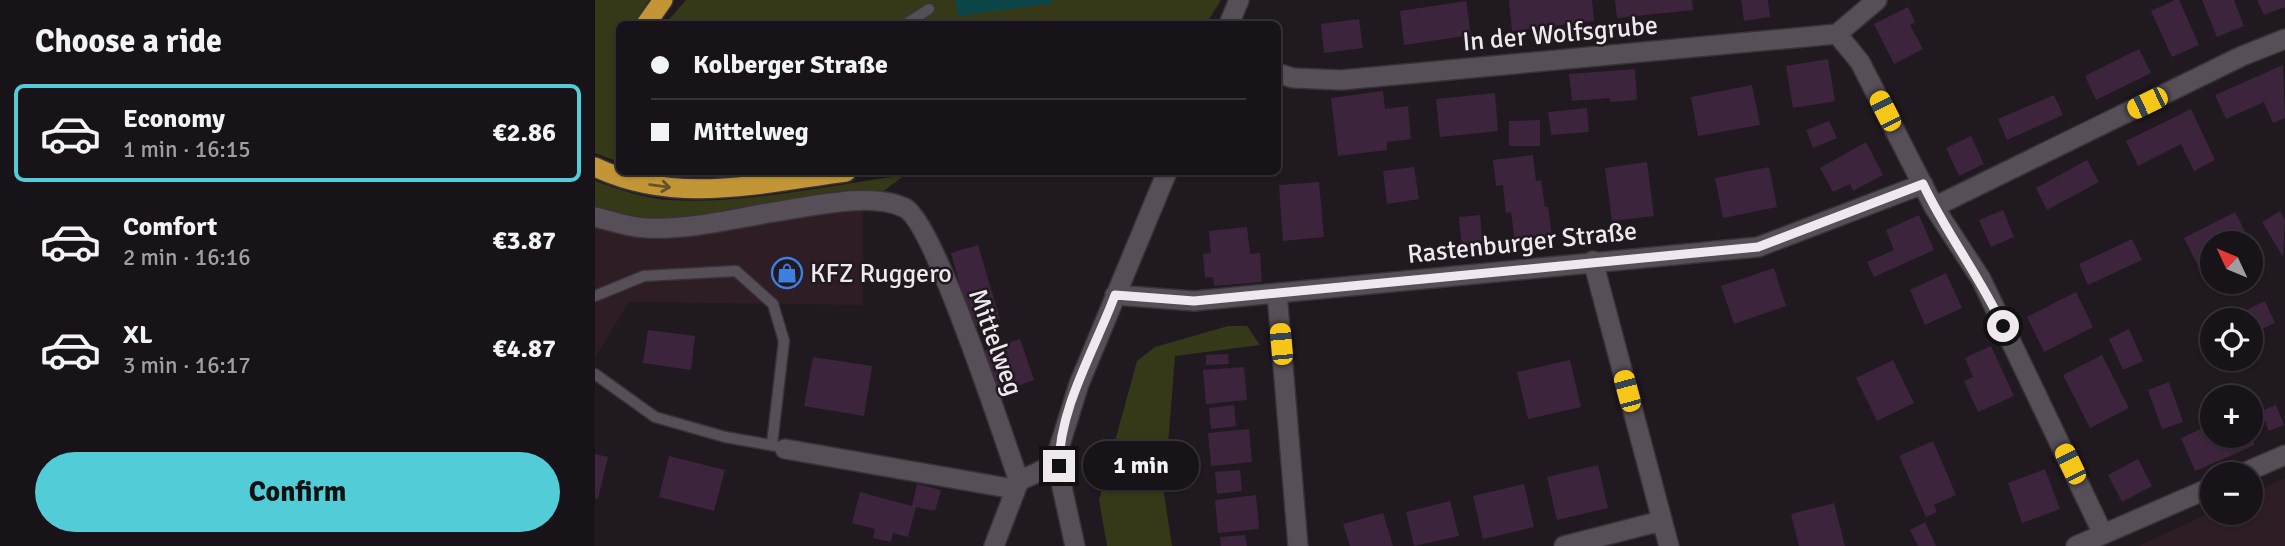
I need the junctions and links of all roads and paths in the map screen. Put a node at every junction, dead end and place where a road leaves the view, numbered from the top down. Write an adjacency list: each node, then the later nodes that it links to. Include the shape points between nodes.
1 (663, 0): 5 (highway)
2 (1239, 0): 7 (street)
3 (1877, 0): 8 (street)
4 (929, 9): 6 (lane)
5 (648, 21)
6 (911, 21)
7 (1230, 21)
8 (1836, 34): 10 (street, In der Wolfsgrube, via 1341,80); 16 (street, via 1860,62)
9 (2285, 39): 17 (street)
10 (1281, 74)
11 (595, 167): 12 (highway, one-way to 12)
12 (616, 174)
13 (619, 175): 14 (highway, one-way to 14, via 643,183 713,191)
14 (825, 175)
15 (1166, 175): 21 (street)
16 (1923, 184): 17 (street); 19 (street, Rastenburger Straße, via 1758,247)
17 (1934, 207): 31 (street, via 1981,279)
18 (595, 217): 28 (street, Mittelweg, via 645,229 859,201 885,201 907,209 940,263)
19 (1593, 261): 20 (street, Rastenburger Straße); 30 (street)
20 (1277, 293): 21 (street, Rastenburger Straße, via 1194,301); 34 (street)
21 (1115, 295): 27 (street, via 1079,384 1059,448)
22 (595, 296): 24 (lane, via 644,276 736,271 773,304 784,341)
23 (595, 374): 24 (lane, via 655,416)
24 (779, 447): 28 (street)
25 (2285, 455): 26 (street)
26 (2263, 464)
27 (1059, 466): 28 (street); 33 (street)
28 (1016, 485): 32 (street)
29 (2200, 492): 31 (street)
30 (1661, 521): 35 (street); 36 (street)
31 (2103, 534): 37 (street)
32 (994, 546)
33 (1075, 546)
34 (1298, 546)
35 (1564, 546)
36 (1669, 546)
37 (2075, 546)

